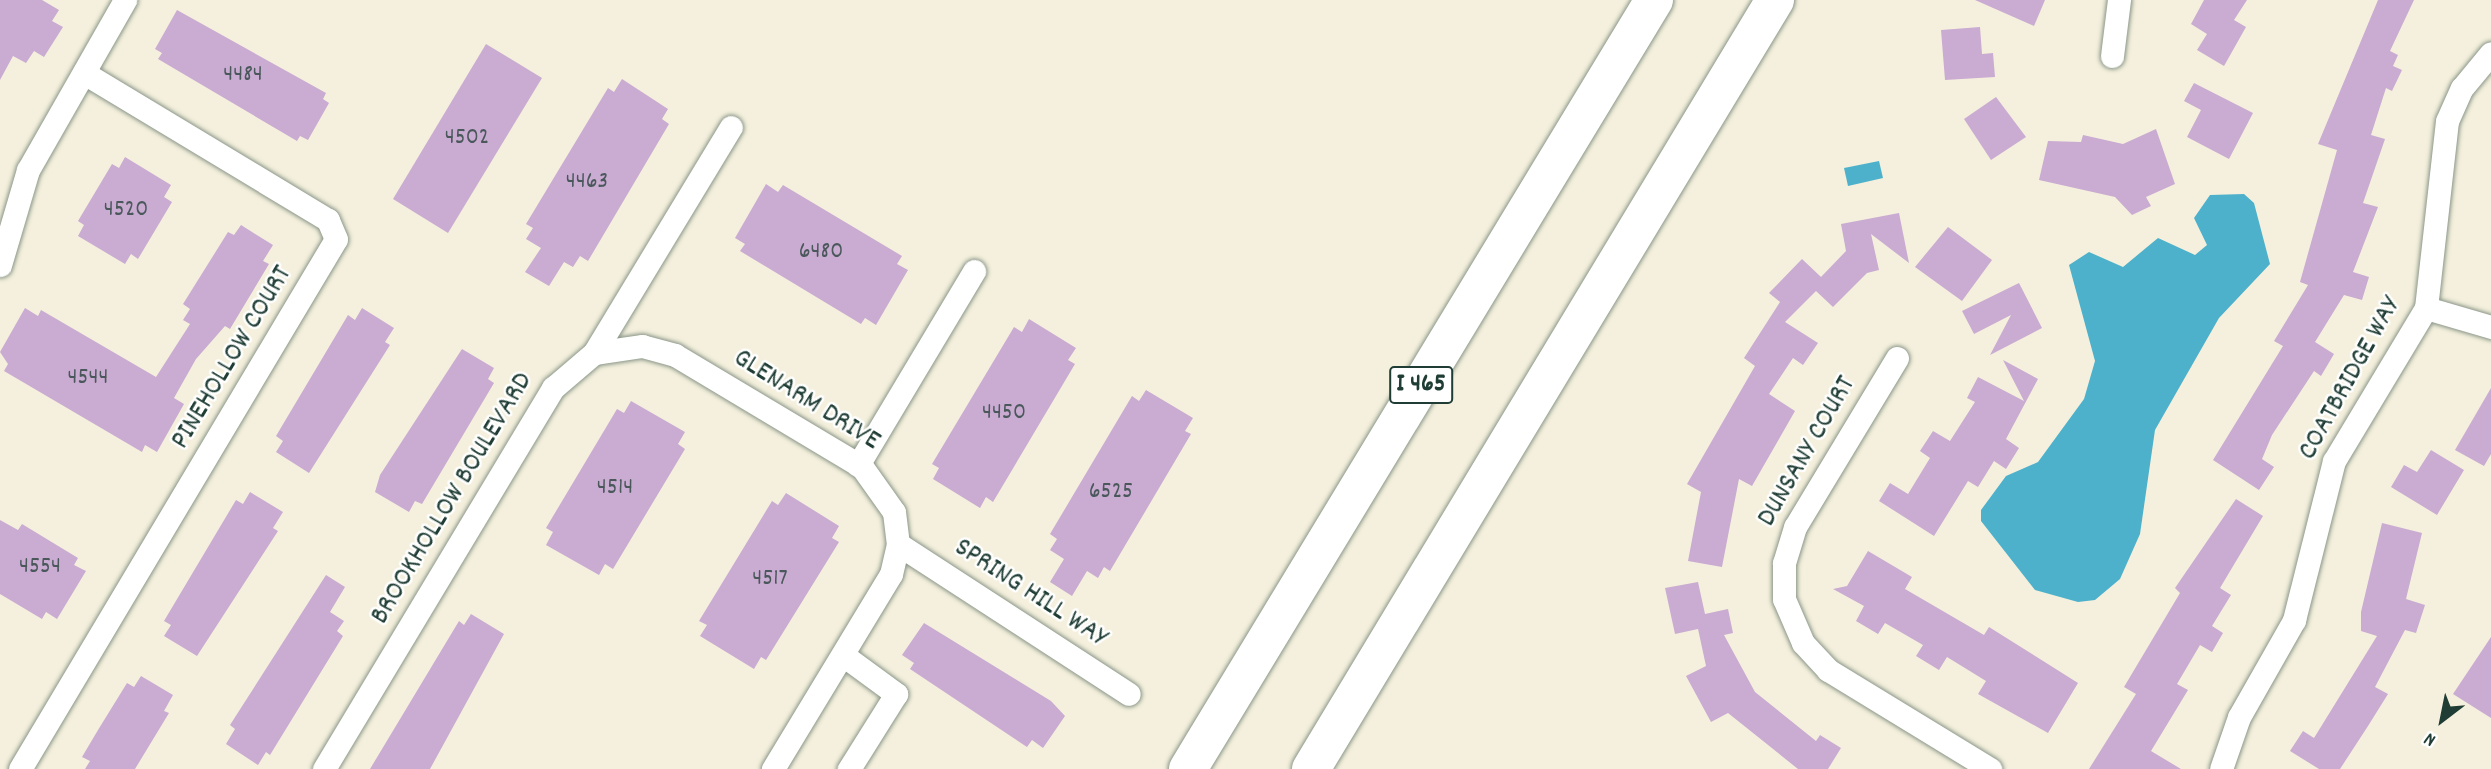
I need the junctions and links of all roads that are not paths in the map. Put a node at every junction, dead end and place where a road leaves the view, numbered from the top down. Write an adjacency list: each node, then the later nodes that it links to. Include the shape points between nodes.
1 (125, 0): 7 (street)
2 (1654, 0): 23 (highway, I 465)
3 (1775, 0): 24 (highway)
4 (2119, 0): 6 (street)
5 (2491, 53): 11 (street, COATBRIDGE WAY, via 2462,88 2447,121)
6 (2112, 56)
7 (84, 73): 9 (street, via 28,170); 19 (street, PINEHOLLOW COURT, via 328,220 336,239)
8 (731, 127): 13 (street, BROOKHOLLOW BOULEVARD)
9 (0, 265)
10 (974, 271): 15 (street)
11 (2426, 308): 12 (street); 26 (street, COATBRIDGE WAY, via 2334,461 2294,620 2234,728)
12 (2491, 327)
13 (594, 353): 15 (street, GLENARM DRIVE, via 642,346 675,355); 20 (street, BROOKHOLLOW BOULEVARD, via 552,387)
14 (1897, 358): 25 (street, DUNSANY COURT, via 1795,527 1784,563 1784,600 1803,643 1828,670)
15 (858, 465): 16 (street, GLENARM DRIVE, via 886,493)
16 (898, 544): 17 (street, GLENARM DRIVE, via 886,584); 18 (street, SPRING HILL WAY)
17 (843, 655): 21 (street, GLENARM DRIVE); 22 (street, via 896,694)
18 (1129, 694)
19 (20, 769)
20 (324, 769)
21 (773, 769)
22 (849, 769)
23 (1188, 769)
24 (1311, 769)
25 (1990, 769)
26 (2221, 769)

